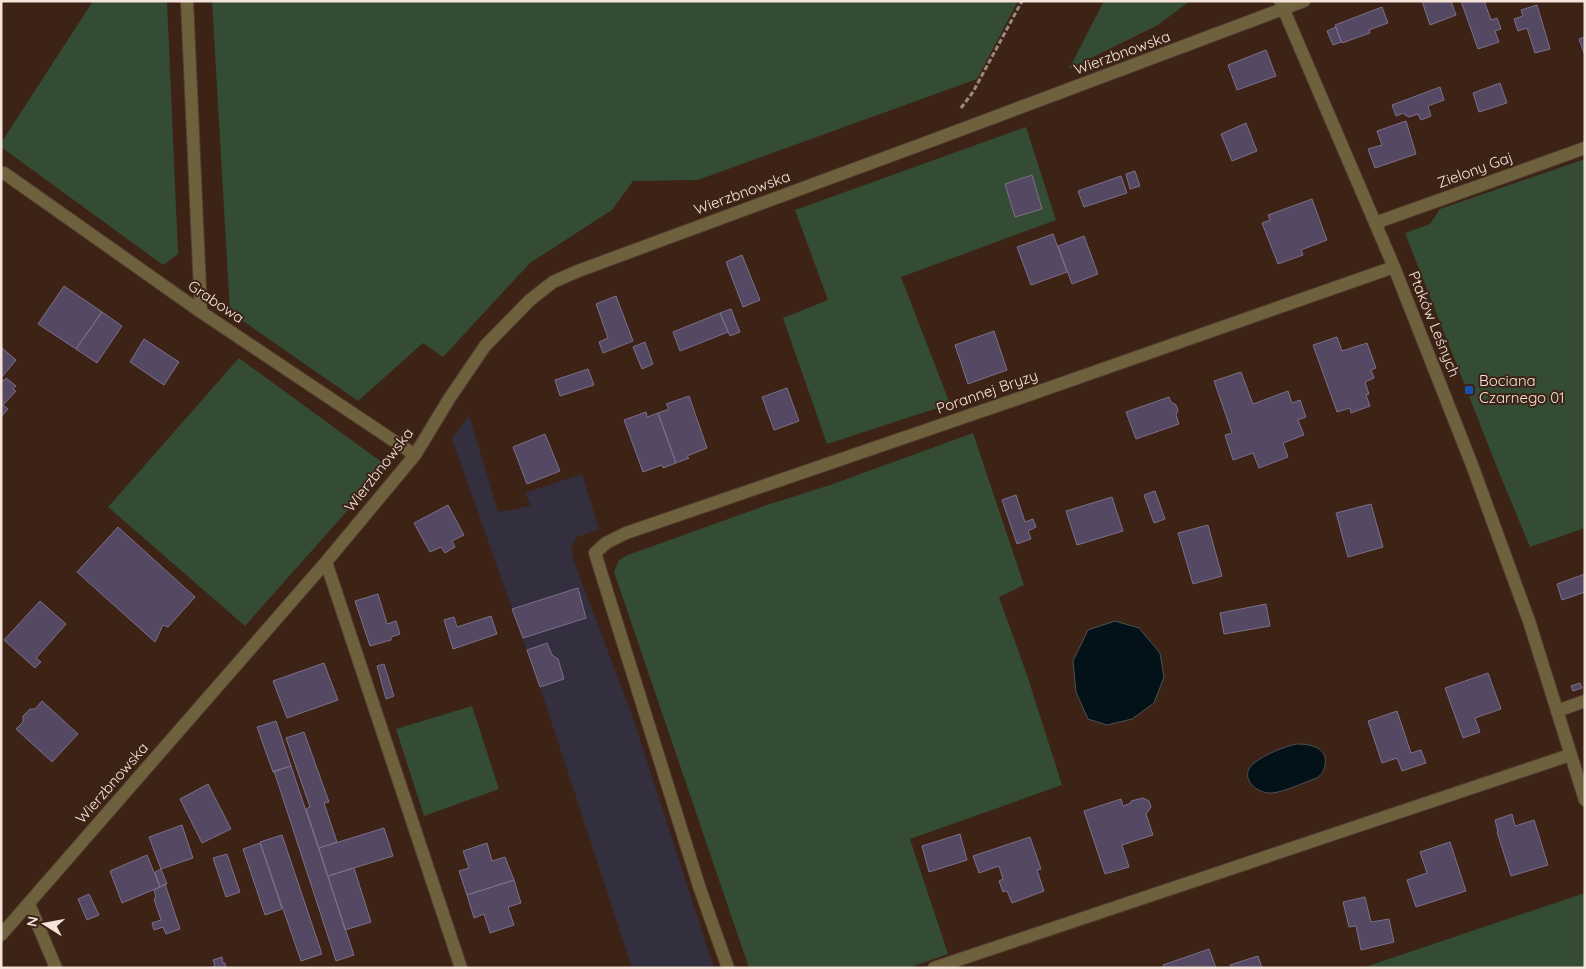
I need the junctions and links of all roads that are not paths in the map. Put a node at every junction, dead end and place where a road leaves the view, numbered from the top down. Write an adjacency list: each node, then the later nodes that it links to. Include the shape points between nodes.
1 (187, 1): 8 (street)
2 (1304, 1): 3 (street, Wierzbnowska)
3 (1281, 5): 6 (street, Ptaków Leśnych); 9 (street, Wierzbnowska, via 944,136 553,282 530,300 485,346)
4 (1585, 148): 6 (street, Zielony Gaj)
5 (2, 175): 8 (street, Grabowa)
6 (1375, 223): 7 (street, Ptaków Leśnych)
7 (1394, 267): 12 (street, Ptaków Leśnych, via 1476,474 1529,621); 19 (street, Porannej Bryzy, via 626,533 594,553)
8 (201, 312): 9 (street, Grabowa)
9 (415, 455): 10 (street, Wierzbnowska)
10 (326, 562): 15 (street, Wierzbnowska); 18 (street)
11 (1585, 701): 12 (street)
12 (1557, 711): 13 (street, Ptaków Leśnych)
13 (1570, 755): 14 (street, Ptaków Leśnych); 20 (street)
14 (1585, 800)
15 (29, 904): 16 (street, Wierzbnowska); 17 (street)
16 (1, 935)
17 (56, 968)
18 (461, 968)
19 (728, 968)
20 (934, 968)

